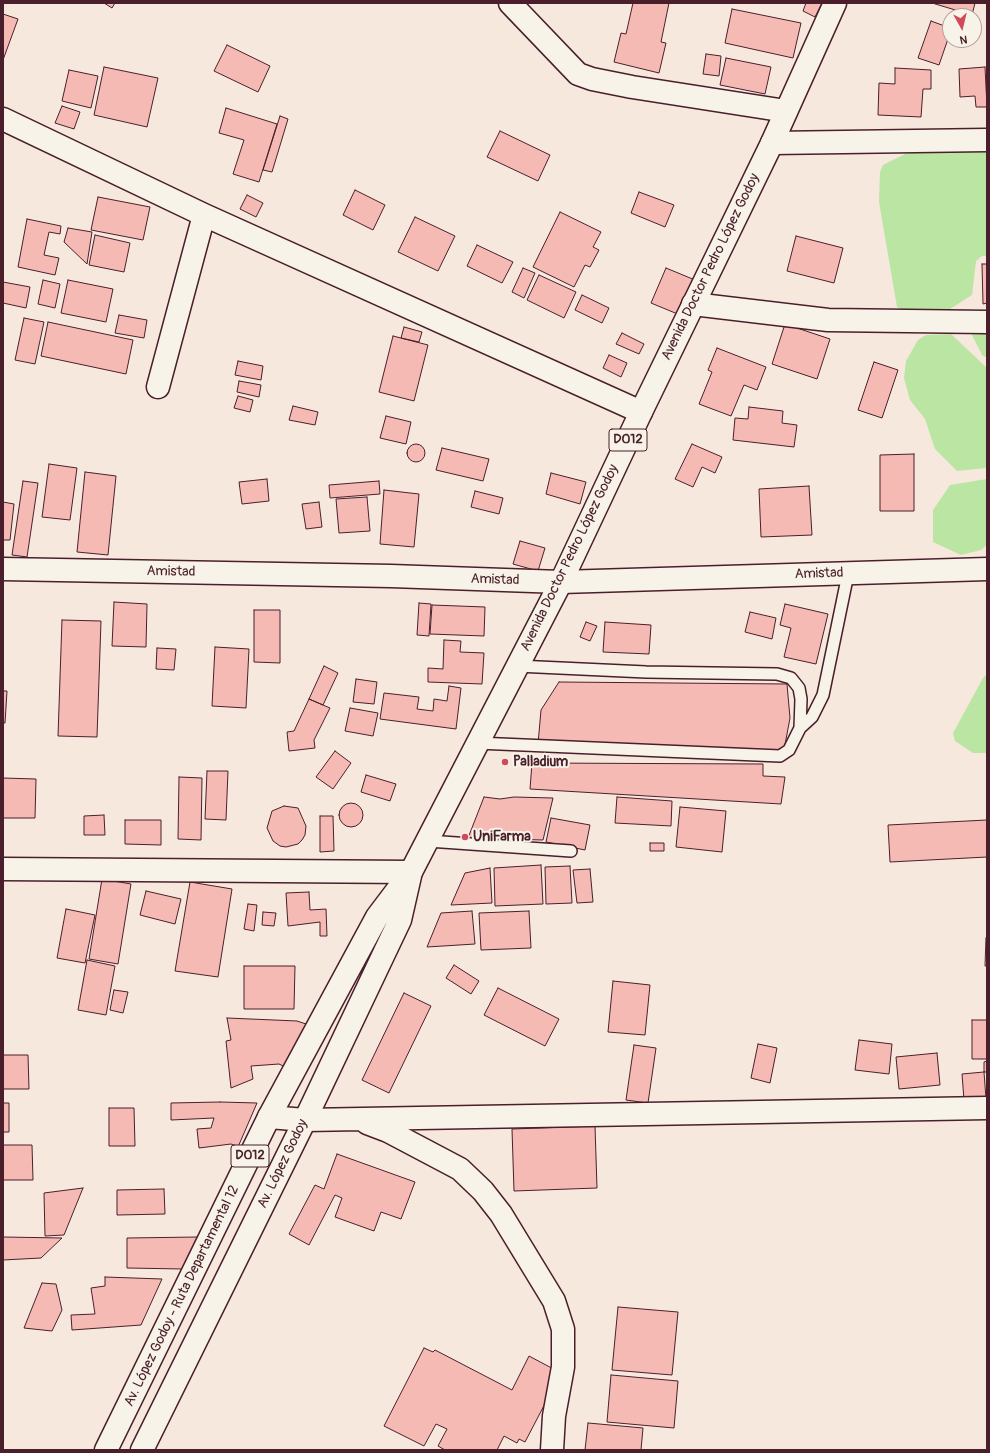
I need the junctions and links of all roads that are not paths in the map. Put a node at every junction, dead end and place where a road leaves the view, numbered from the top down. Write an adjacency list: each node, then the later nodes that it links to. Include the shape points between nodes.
1 (510, 3): 3 (street, via 578,74 632,87)
2 (835, 3): 3 (street, Avenida Doctor Pedro López Godoy / D012)
3 (786, 111): 6 (street, Avenida Doctor Pedro López Godoy / D012)
4 (3, 119): 7 (street)
5 (987, 140): 6 (street)
6 (772, 143): 8 (street, Avenida Doctor Pedro López Godoy / D012)
7 (204, 215): 10 (street); 11 (street)
8 (693, 304): 9 (street, via 828,320); 11 (street, Avenida Doctor Pedro López Godoy / D012)
9 (987, 322)
10 (158, 387)
11 (641, 412): 15 (street, Avenida Doctor Pedro López Godoy / D012)
12 (3, 569): 15 (street, Amistad)
13 (987, 569): 14 (street, Amistad)
14 (848, 574): 15 (street, Amistad); 17 (lane, via 823,695 812,717)
15 (560, 582): 16 (street, Avenida Doctor Pedro López Godoy / D012)
16 (517, 666): 17 (lane, via 646,672 777,674 791,678 799,688); 18 (street, Avenida Doctor Pedro López Godoy / D012)
17 (800, 728): 18 (lane, via 789,750 780,756)
18 (477, 742): 19 (street, Avenida Doctor Pedro López Godoy / D012)
19 (428, 841): 20 (lane); 22 (street, Avenida Doctor Pedro López Godoy / D012)
20 (571, 851)
21 (3, 869): 22 (street)
22 (411, 872): 24 (street, Av. López Godoy - Ruta Departamental 12 / D012, via 377,916); 25 (street, Av. López Godoy / D012, via 400,920)
23 (987, 1108): 26 (street)
24 (269, 1117): 25 (street); 27 (street, Av. López Godoy - Ruta Departamental 12 / D012)
25 (305, 1120): 26 (street); 28 (street, Av. López Godoy / D012)
26 (358, 1120): 29 (street, via 388,1131 460,1169 483,1191 501,1214 554,1301 563,1330 563,1367 554,1416)
27 (106, 1450)
28 (142, 1450)
29 (552, 1450)

